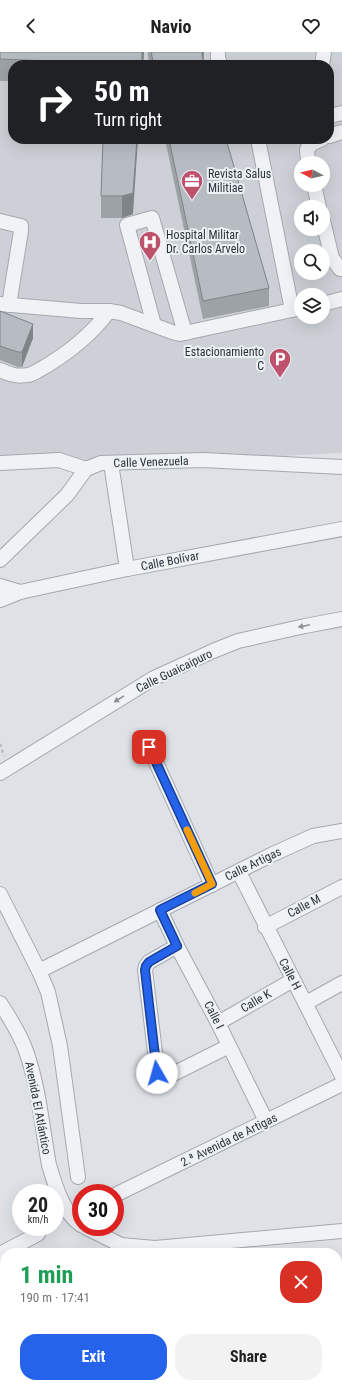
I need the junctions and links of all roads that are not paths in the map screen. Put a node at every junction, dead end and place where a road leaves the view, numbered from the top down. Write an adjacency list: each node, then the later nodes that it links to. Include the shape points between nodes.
1 (259, 144): 7 (street)
2 (312, 144): 3 (street, via 307,149)
3 (308, 156)
4 (0, 222): 10 (street, via 21,226)
5 (327, 236): 6 (street, via 332,258)
6 (342, 269)
7 (294, 296)
8 (342, 300): 9 (street)
9 (330, 303)
10 (4, 304): 12 (street)
11 (294, 310): 14 (street)
12 (109, 311): 13 (street); 15 (street, via 97,327 56,361 29,375 14,375)
13 (154, 325): 14 (street, via 172,332); 14 (street, via 127,225 152,218)
14 (185, 333)
15 (0, 370)
16 (0, 463): 19 (street, via 59,460)
17 (112, 463): 18 (street, Calle Venezuela, via 204,460); 19 (street, Calle Venezuela, via 101,463); 22 (street)
18 (342, 467)
19 (86, 469): 21 (street, via 67,495)
20 (342, 529): 22 (street, Calle Bolívar)
21 (0, 560)
22 (127, 569): 24 (street, Calle Bolívar)
23 (0, 586): 24 (street)
24 (20, 592): 25 (street, Calle Bolívar)
25 (0, 600)
26 (342, 619): 28 (street, Calle Guaicaipuro, one-way to 28, via 238,641 154,678)
27 (149, 747): 31 (street)
28 (0, 773)
29 (342, 831): 30 (street, Calle Artigas, via 313,836)
30 (239, 872): 31 (street, Calle Artigas); 35 (street, Calle H)
31 (212, 884): 34 (street, Calle Artigas)
32 (342, 887): 35 (street, Calle M)
33 (0, 894): 37 (street)
34 (160, 910): 36 (street, Calle I); 37 (street, Calle Artigas)
35 (265, 926): 38 (street, Calle H)
36 (177, 946): 42 (street, Calle I); 43 (street, via 149,962 145,970 158,1077 165,1078)
37 (39, 971): 47 (street, via 48,992 60,1046)
38 (294, 980): 40 (street, Calle H); 42 (street, Calle K)
39 (342, 983): 40 (street)
40 (306, 1002): 44 (street, Calle H)
41 (0, 1003): 49 (street, Avenida El Atlántico, via 26,1050 39,1103 49,1165 57,1189)
42 (218, 1023): 43 (street, Calle I)
43 (229, 1046): 46 (street, Calle I)
44 (342, 1076)
45 (342, 1084): 46 (street, 2.ª Avenida de Artigas)
46 (266, 1122): 48 (street, 2.ª Avenida de Artigas)
47 (78, 1177)
48 (124, 1191)
49 (72, 1209)
50 (342, 1231): 55 (street)
51 (34, 1236): 53 (street)
52 (102, 1236): 54 (street, via 121,1245)
53 (11, 1248)
54 (137, 1248)
55 (181, 1248)

